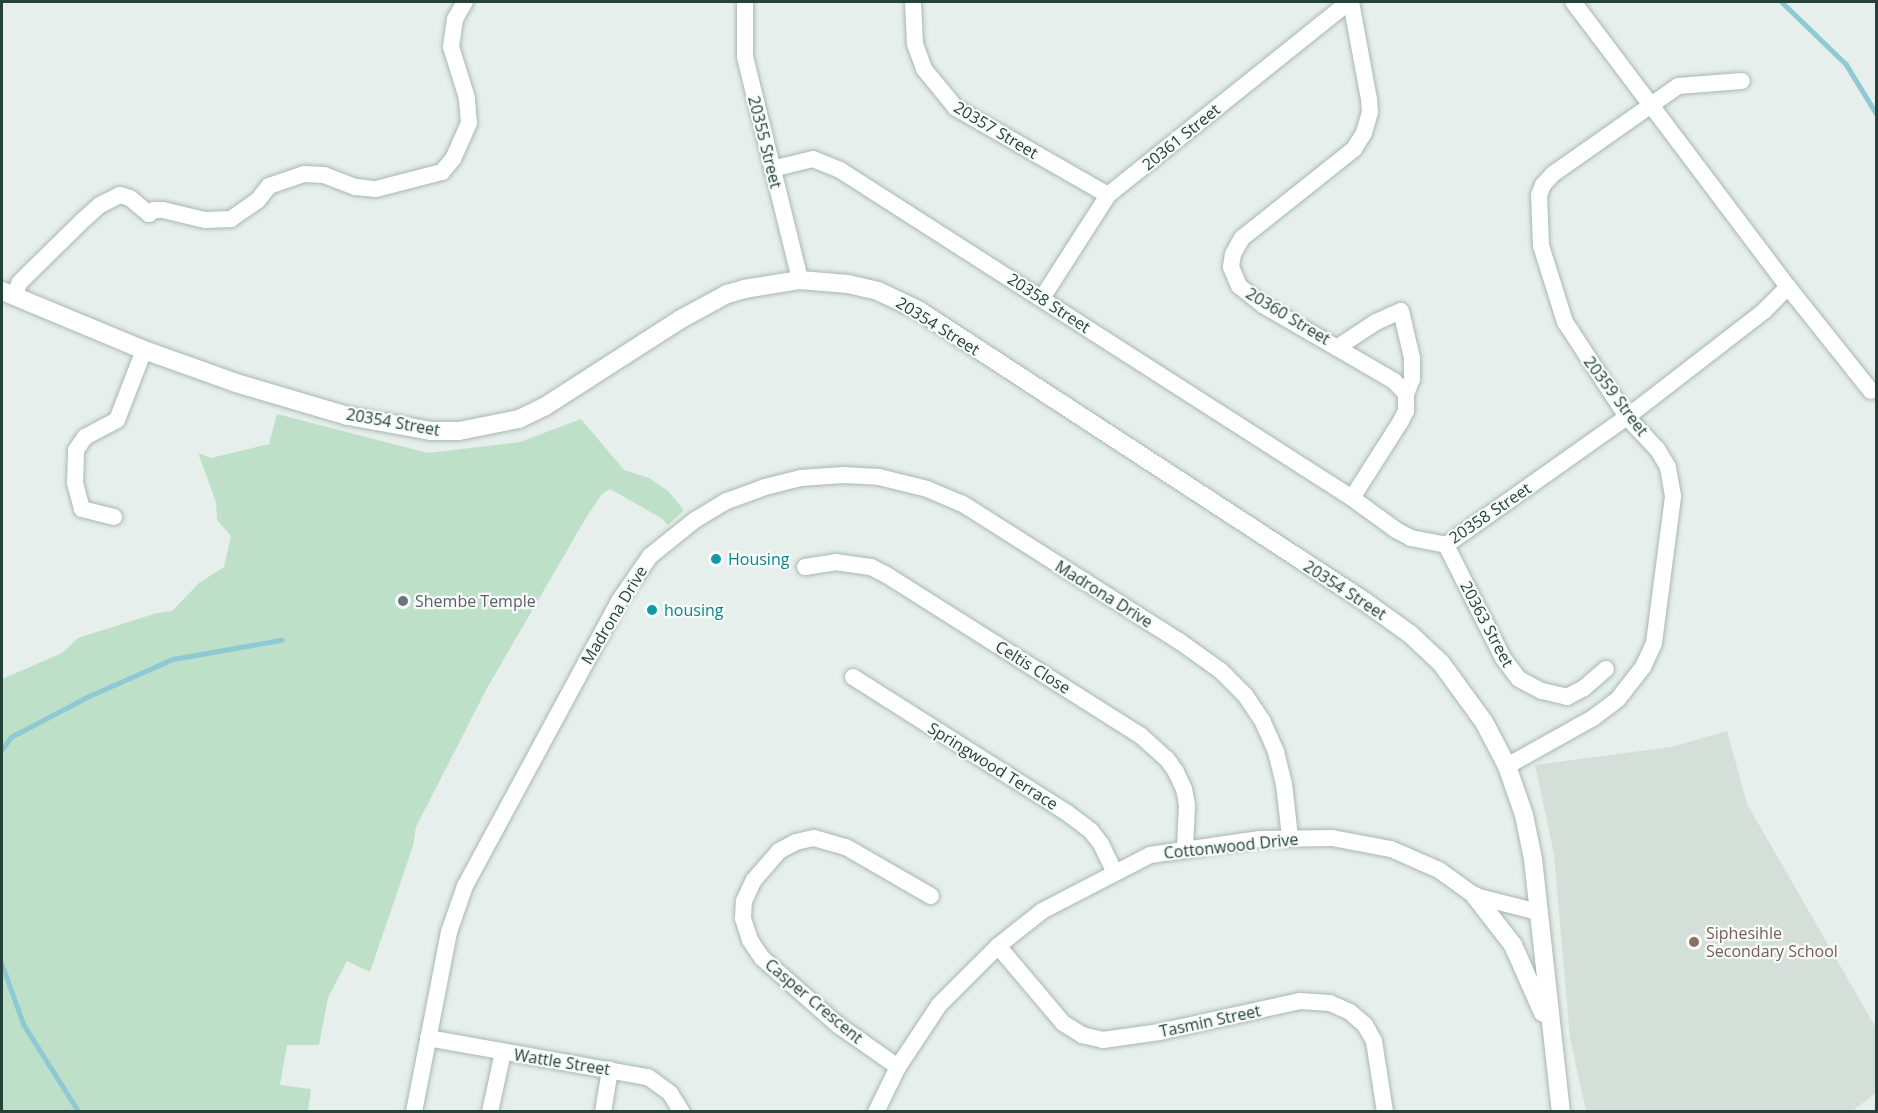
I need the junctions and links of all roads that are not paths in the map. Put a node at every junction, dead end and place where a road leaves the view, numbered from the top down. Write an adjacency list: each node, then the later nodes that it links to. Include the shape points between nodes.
1 (465, 2): 12 (street, via 456,19 451,47 467,98 469,123 453,159 442,172 376,189 356,187 324,175 304,174 269,186 258,200 231,219 205,220 163,210 149,214 120,195 100,205)
2 (745, 2): 8 (street, 20355 Street, via 746,57)
3 (913, 2): 9 (street, 20357 Street, via 915,44 924,69 956,108)
4 (1350, 2): 9 (street, 20361 Street); 14 (street, 20360 Street, via 1369,99 1364,133 1354,148 1242,238 1231,267 1239,286 1263,305)
5 (1573, 2): 7 (street)
6 (1742, 81): 7 (street, 20359 Street, via 1678,86)
7 (1651, 104): 11 (street); 18 (street, 20359 Street, via 1553,174 1539,195 1541,246 1565,322)
8 (772, 169): 10 (street, 20355 Street); 13 (street, 20358 Street, via 813,159 840,170)
9 (1108, 195): 13 (street, 20361 Street)
10 (800, 280): 15 (street, 20354 Street, via 727,294 544,407 519,419 459,431 348,416 236,383); 25 (street, 20354 Street, via 878,291 918,310 1365,601 1441,663 1474,707)
11 (1788, 286): 16 (street); 18 (street, 20358 Street, via 1764,311)
12 (8, 293): 15 (street, 20354 Street)
13 (1042, 298): 19 (street, 20358 Street)
14 (1338, 346): 17 (street, 20360 Street, via 1394,381); 17 (street, via 1401,311 1412,358 1412,379)
15 (144, 350): 20 (street, via 117,420 85,437 76,450 75,483 82,509)
16 (1872, 391)
17 (1406, 394): 19 (street, via 1406,411 1401,421)
18 (1627, 417): 21 (street, 20358 Street); 25 (street, 20359 Street, via 1657,449 1672,480 1654,643 1643,668 1618,699 1593,718)
19 (1352, 498): 21 (street, 20358 Street, via 1411,538)
20 (114, 517)
21 (1446, 545): 23 (street, 20363 Street, via 1510,671 1519,679 1563,697 1571,696)
22 (805, 567): 27 (street, Celtis Close, via 835,562 871,567 885,574 1140,735 1167,759 1184,789)
23 (1606, 669)
24 (853, 677): 28 (street, Springwood Terrace, via 1066,812 1091,831)
25 (1507, 766): 31 (street, 20354 Street, via 1526,826)
26 (1290, 837): 27 (street, Cottonwood Drive); 30 (street, Cottonwood Drive, via 1332,838 1391,849 1439,870); 33 (street, Madrona Drive, via 1276,752 1262,720 1245,695 1221,671 963,504 927,489 879,477 801,478 727,501 695,520 650,556 619,601 465,886 449,932)
27 (1185, 848): 28 (street, Cottonwood Drive, via 1150,855)
28 (1115, 873): 32 (street, Cottonwood Drive, via 1042,911)
29 (931, 896): 36 (street, Casper Crescent, via 846,847 814,838 779,851 753,880 744,901 743,918 750,940 762,958 838,1025)
30 (1476, 896): 31 (street, Cottonwood Drive); 34 (street, via 1513,945)
31 (1538, 912): 34 (street, 20354 Street)
32 (998, 946): 36 (street, Cottonwood Drive, via 939,1005); 43 (street, Tasmin Street, via 1063,1023 1082,1035 1103,1041 1300,1001 1330,1003 1350,1012 1365,1025 1374,1041)
33 (428, 1038): 35 (street, Wattle Street); 38 (street, Madrona Drive)
34 (1553, 1040): 44 (street)
35 (502, 1052): 37 (street, Wattle Street); 39 (street)
36 (898, 1067): 42 (street, Cottonwood Drive)
37 (610, 1070): 40 (street); 41 (street, Wattle Street, via 648,1077 670,1094)
38 (414, 1112)
39 (490, 1112)
40 (603, 1112)
41 (682, 1112)
42 (876, 1112)
43 (1385, 1112)
44 (1560, 1112)

